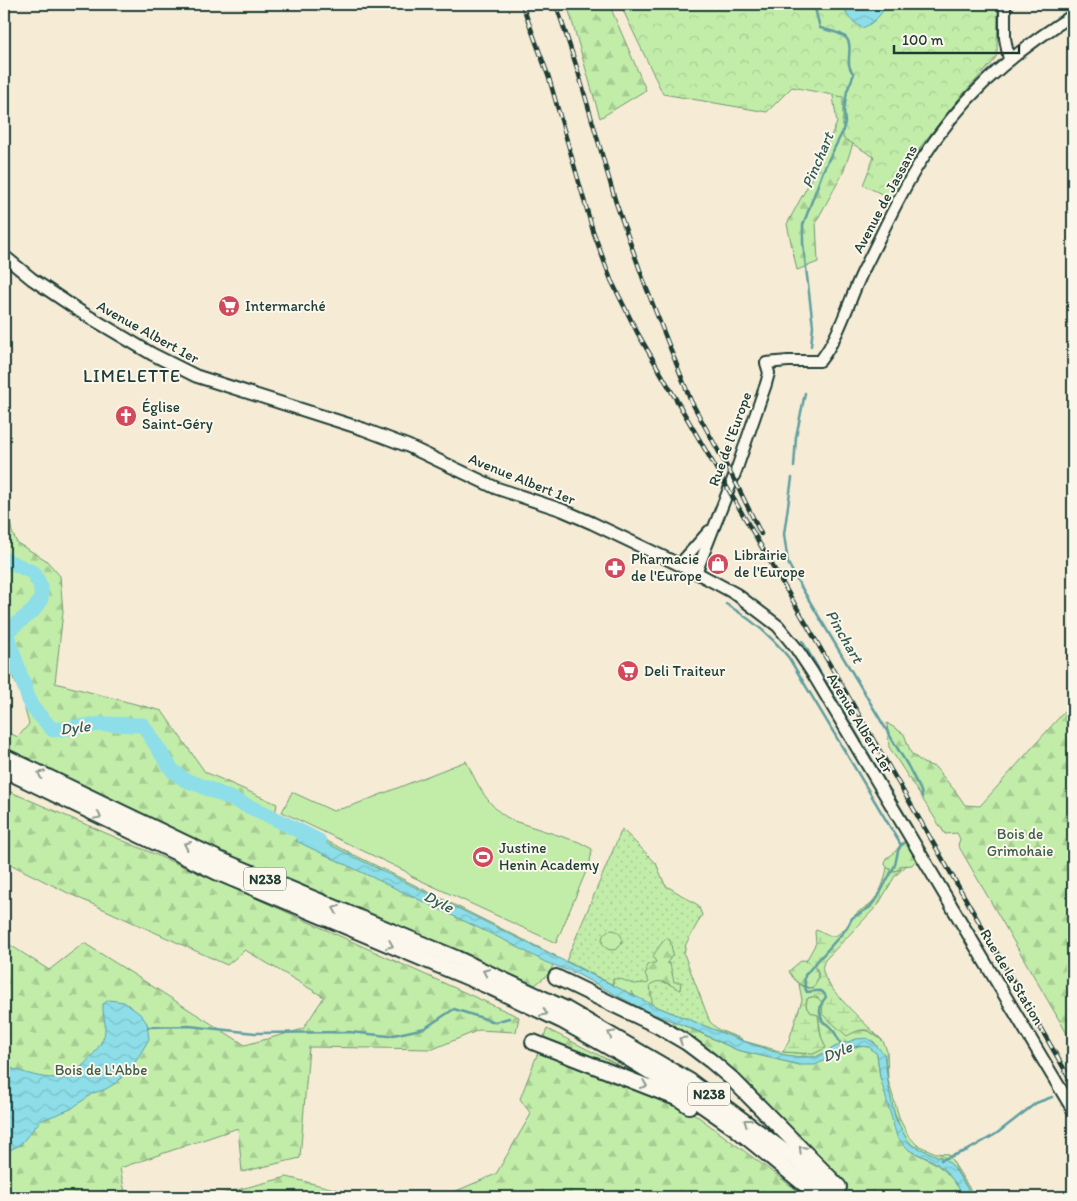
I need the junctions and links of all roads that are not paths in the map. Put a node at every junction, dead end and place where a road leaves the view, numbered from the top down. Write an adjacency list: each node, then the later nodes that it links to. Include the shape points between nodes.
1 (1005, 4): 3 (street)
2 (1073, 15): 3 (street, Avenue de Jassans)
3 (1009, 60): 5 (street, Avenue de Jassans, via 960,108 918,165 856,286 833,343 820,361)
4 (4, 256): 7 (main road, Avenue Albert 1er, via 74,308 196,376 408,446 496,488 592,522)
5 (766, 363): 6 (street, Rue de l'Europe, via 766,384)
6 (714, 525): 7 (street, Rue de l'Europe); 8 (street, Rue de l'Europe)
7 (679, 565): 8 (main road, Avenue Albert 1er)
8 (697, 574): 11 (main road, Avenue Albert 1er, via 736,594 778,626 796,648)
9 (4, 756): 13 (highway, N238, one-way to 9, via 456,958 221,860)
10 (4, 770): 13 (highway, N238, one-way to 13, via 216,872 459,973)
11 (923, 859): 16 (main road, Rue de la Station)
12 (556, 977): 20 (highway, one-way to 12, via 732,1078 711,1061 658,1026)
13 (528, 998): 14 (highway, N238)
14 (564, 1015): 17 (highway, N238); 19 (highway, N238, one-way to 14, via 795,1159 690,1081 629,1044)
15 (533, 1042): 17 (highway, one-way to 17, via 679,1099 720,1126)
16 (1073, 1110)
17 (735, 1128): 18 (highway, N238)
18 (820, 1197)
19 (839, 1197)
20 (846, 1197)

